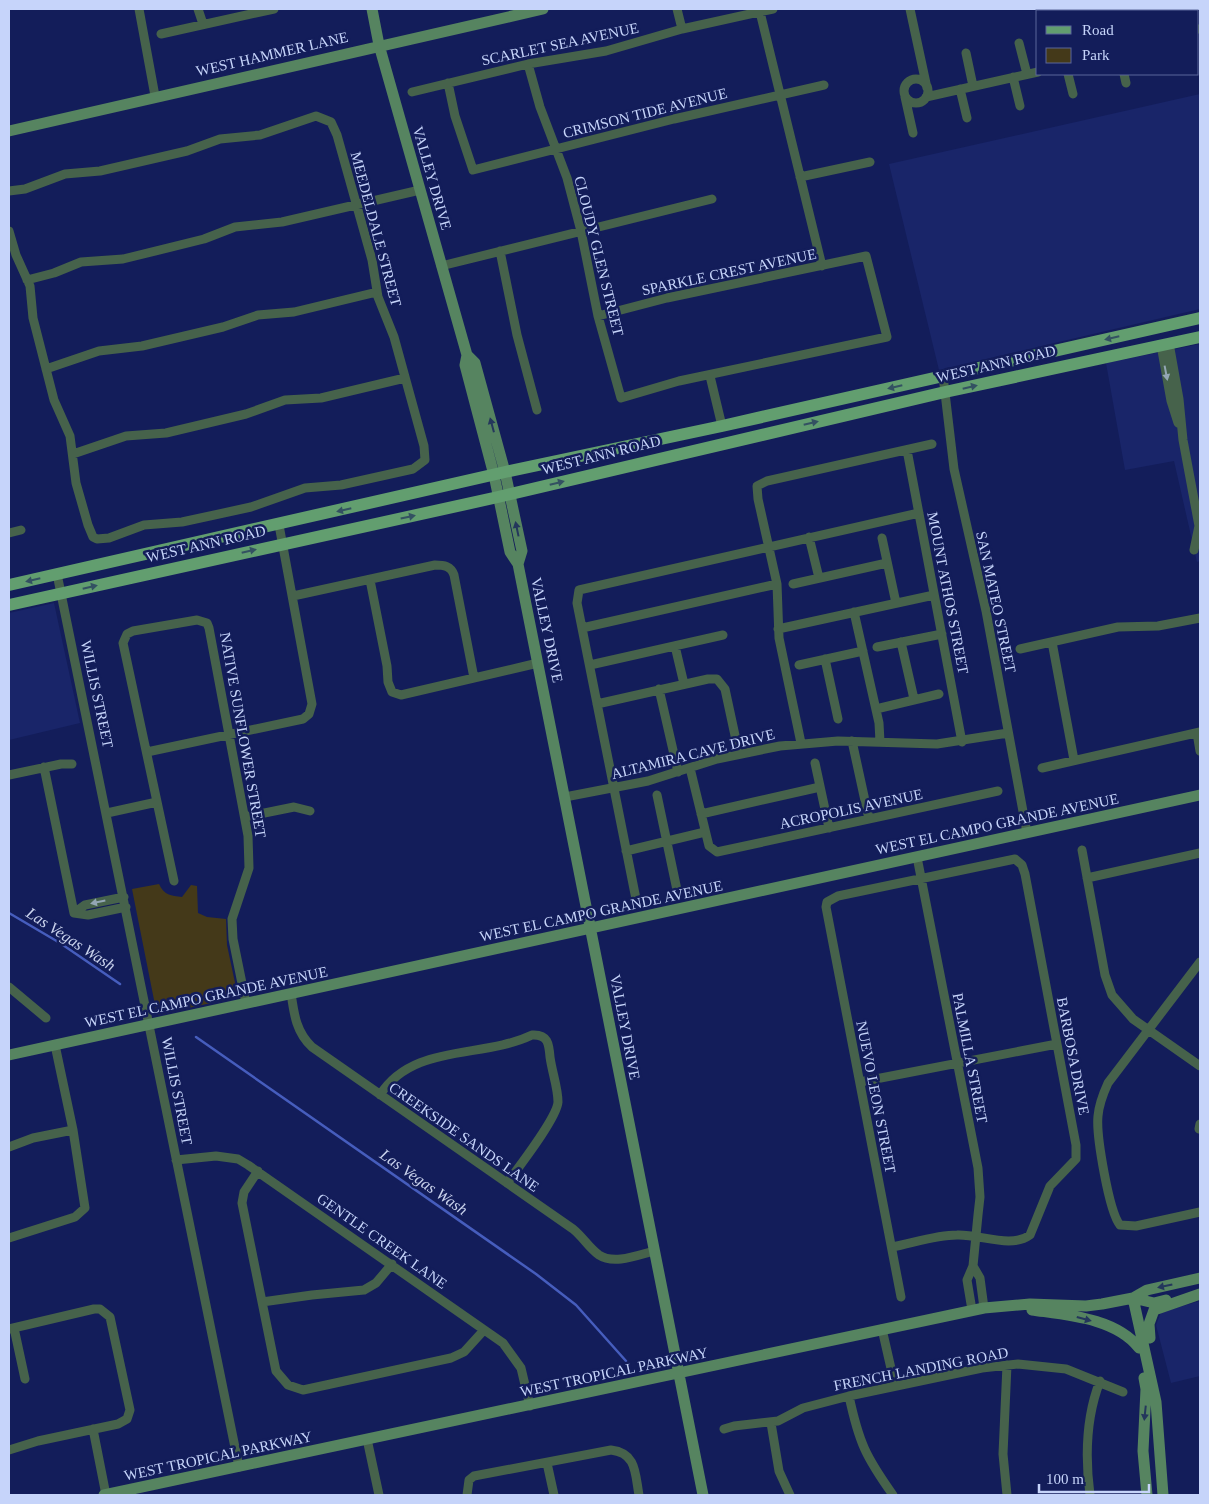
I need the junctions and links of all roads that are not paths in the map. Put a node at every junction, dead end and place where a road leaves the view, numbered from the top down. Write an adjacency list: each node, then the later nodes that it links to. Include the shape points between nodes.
1 (139, 9): 30 (street)
2 (198, 9): 10 (street)
3 (274, 9): 10 (street)
4 (372, 9): 14 (street, VALLEY DRIVE)
5 (543, 9): 14 (street, WEST HAMMER LANE)
6 (677, 9): 11 (street)
7 (773, 9): 9 (street, SCARLET SEA AVENUE)
8 (910, 9): 26 (street)
9 (760, 12): 11 (street, SCARLET SEA AVENUE); 29 (street)
10 (203, 24): 12 (street)
11 (682, 29): 16 (street, SCARLET SEA AVENUE, via 606,51)
12 (161, 34)
13 (1019, 43): 18 (street)
14 (379, 45): 30 (street, WEST HAMMER LANE); 38 (street, VALLEY DRIVE)
15 (966, 53): 23 (street)
16 (528, 64): 21 (street, SCARLET SEA AVENUE); 35 (street, CLOUDY GLEN STREET)
17 (1036, 72): 18 (street)
18 (1026, 74): 20 (street)
19 (1068, 75): 28 (street)
20 (1013, 77): 23 (street); 31 (street)
21 (448, 84): 25 (street, SCARLET SEA AVENUE); 35 (street, CRIMSON TIDE AVENUE, via 473,170)
22 (824, 85): 29 (street, CRIMSON TIDE AVENUE)
23 (973, 86): 24 (street)
24 (960, 89): 26 (street); 32 (street)
25 (412, 92)
26 (927, 92): 27 (street, via 917,103 909,101); 27 (street, via 923,82 911,81 905,86)
27 (905, 94): 34 (street)
28 (1073, 94)
29 (780, 95): 35 (street, CRIMSON TIDE AVENUE); 37 (street)
30 (155, 96): 33 (street, WEST HAMMER LANE)
31 (1020, 106)
32 (967, 118)
33 (9, 131)
34 (913, 133)
35 (556, 150): 43 (street, CLOUDY GLEN STREET)
36 (870, 162): 37 (street)
37 (800, 178): 46 (street)
38 (420, 190): 41 (street); 45 (street, VALLEY DRIVE)
39 (9, 191): 41 (street, MEEDELDALE STREET, via 65,174 100,171 187,151 220,139 281,130 310,118 328,119 335,127)
40 (712, 199): 43 (street)
41 (356, 205): 47 (street, via 282,222 235,226 204,239 123,258 81,262); 48 (street, MEEDELDALE STREET, via 372,260)
42 (9, 231): 47 (street)
43 (581, 231): 44 (street); 49 (street, CLOUDY GLEN STREET)
44 (500, 251): 45 (street); 60 (street)
45 (441, 266): 67 (street, VALLEY DRIVE, via 466,355 475,363)
46 (822, 266): 49 (street, SPARKLE CREST AVENUE, via 667,298); 56 (street, SPARKLE CREST AVENUE, via 866,256 886,337)
47 (28, 280): 55 (street, via 33,318)
48 (377, 292): 55 (street, via 294,312 258,315 223,328 142,346 99,351); 58 (street, MEEDELDALE STREET, via 394,336)
49 (598, 316): 56 (street, CLOUDY GLEN STREET, via 621,398 679,381)
50 (1200, 320): 51 (main road, WEST ANN ROAD); 53 (main road, via 1179,331)
51 (1160, 328): 54 (main road, via 1151,339); 57 (main road, WEST ANN ROAD, one-way to 57)
52 (1200, 337): 53 (main road, WEST ANN ROAD)
53 (1165, 344): 54 (main road, WEST ANN ROAD); 77 (street, via 1171,401 1183,440 1199,526)
54 (1115, 354): 59 (main road, WEST ANN ROAD, one-way to 54)
55 (46, 369): 66 (street, via 54,400 70,436)
56 (710, 376): 61 (street)
57 (942, 376): 59 (street, SAN MATEO STREET); 61 (main road, WEST ANN ROAD, one-way to 61)
58 (405, 378): 66 (street, via 321,398 276,402 246,414 166,433 120,438); 66 (street, MEEDELDALE STREET, via 426,454 422,463 413,469 341,486 305,488 251,507 182,522 144,525 97,540 88,525 76,483)
59 (945, 392): 62 (main road, WEST ANN ROAD, one-way to 59); 114 (street, SAN MATEO STREET, via 954,468 986,611)
60 (537, 410)
61 (722, 426): 62 (main road); 65 (main road, via 718,434 679,445); 67 (main road, WEST ANN ROAD)
62 (764, 434): 65 (main road, WEST ANN ROAD)
63 (932, 444): 64 (street)
64 (907, 450): 69 (street, MOUNT ATHOS STREET); 76 (street, via 767,481 757,486)
65 (678, 453): 68 (main road, WEST ANN ROAD, one-way to 65)
66 (73, 454)
67 (499, 473): 68 (street, VALLEY DRIVE); 70 (main road, WEST ANN ROAD, one-way to 70)
68 (504, 496): 75 (main road, WEST ANN ROAD, one-way to 68); 103 (street, VALLEY DRIVE, via 510,552 518,564)
69 (919, 513): 73 (street); 86 (street, MOUNT ATHOS STREET)
70 (279, 525): 75 (street); 79 (main road, WEST ANN ROAD)
71 (21, 530): 72 (street)
72 (9, 533)
73 (810, 537): 76 (street); 80 (street)
74 (882, 538): 78 (street)
75 (283, 543): 85 (main road, WEST ANN ROAD, one-way to 75); 87 (street)
76 (769, 547): 82 (street); 92 (street, via 582,588 577,595)
77 (1194, 550)
78 (887, 563): 80 (street); 88 (street)
79 (57, 574): 84 (main road, WEST ANN ROAD, one-way to 84); 85 (street, WILLIS STREET)
80 (819, 578): 83 (street)
81 (370, 580): 87 (street); 106 (street, via 435,565 452,570); 106 (street, via 392,692 402,695)
82 (777, 584): 92 (street); 93 (street)
83 (793, 584)
84 (9, 585)
85 (62, 593): 89 (main road, WEST ANN ROAD); 140 (street, WILLIS STREET)
86 (934, 594): 88 (street); 94 (street, MOUNT ATHOS STREET)
87 (293, 596): 116 (street, via 312,704 309,714 303,719)
88 (896, 603): 90 (street)
89 (9, 605)
90 (854, 612): 93 (street); 101 (street)
91 (1200, 618): 97 (street, via 1158,626 1118,627)
92 (582, 628): 105 (street)
93 (778, 629): 120 (street)
94 (942, 634): 96 (street); 119 (street, MOUNT ATHOS STREET)
95 (723, 635): 98 (street)
96 (901, 642): 99 (street); 110 (street)
97 (1052, 642): 100 (street); 124 (street)
98 (675, 646): 105 (street); 107 (street)
99 (876, 648)
100 (1020, 650)
101 (863, 651): 102 (street); 112 (street)
102 (825, 659): 104 (street); 113 (street)
103 (538, 663): 106 (street); 137 (street, VALLEY DRIVE)
104 (799, 665)
105 (590, 666): 111 (street)
106 (474, 678)
107 (684, 684): 108 (street); 123 (street, via 717,679 725,689)
108 (658, 689): 111 (street); 130 (street)
109 (939, 694): 110 (street)
110 (914, 699): 112 (street)
111 (597, 704): 133 (street)
112 (876, 708): 118 (street)
113 (838, 719)
114 (1008, 733): 119 (street, ALTAMIRA CAVE DRIVE); 146 (street, SAN MATEO STREET)
115 (1198, 733): 121 (street); 124 (street)
116 (228, 734): 122 (street); 122 (street, NATIVE SUNFLOWER STREET, via 209,628 203,621 190,620 133,631 127,634 124,648); 142 (street, NATIVE SUNFLOWER STREET)
117 (852, 741): 118 (street, ALTAMIRA CAVE DRIVE); 120 (street, ALTAMIRA CAVE DRIVE); 143 (street)
118 (880, 742): 119 (street, ALTAMIRA CAVE DRIVE)
119 (962, 742)
120 (801, 743): 123 (street, ALTAMIRA CAVE DRIVE)
121 (1200, 751)
122 (147, 752): 138 (street)
123 (739, 754): 128 (street, ALTAMIRA CAVE DRIVE)
124 (1074, 760): 129 (street)
125 (815, 763): 132 (street)
126 (72, 764): 127 (street)
127 (44, 767): 131 (street); 159 (street)
128 (690, 768): 130 (street, ALTAMIRA CAVE DRIVE); 141 (street)
129 (1042, 768)
130 (678, 772): 133 (street, ALTAMIRA CAVE DRIVE)
131 (9, 775)
132 (820, 787): 141 (street); 144 (street)
133 (613, 788): 137 (street, ALTAMIRA CAVE DRIVE); 149 (street)
134 (998, 791): 143 (street, ACROPOLIS AVENUE)
135 (657, 795): 147 (street)
136 (1200, 795): 146 (street, WEST EL CAMPO GRANDE AVENUE)
137 (564, 797): 160 (street, VALLEY DRIVE)
138 (157, 802): 140 (street); 154 (street)
139 (310, 811): 142 (street, via 294,808)
140 (107, 813): 156 (street, WILLIS STREET)
141 (701, 814): 145 (street)
142 (245, 817): 164 (street, NATIVE SUNFLOWER STREET, via 249,868 232,928)
143 (868, 819): 144 (street, ACROPOLIS AVENUE)
144 (829, 828): 145 (street, ACROPOLIS AVENUE, via 725,851 711,849)
145 (705, 832): 147 (street)
146 (1028, 833): 151 (street, WEST EL CAMPO GRANDE AVENUE)
147 (667, 842): 149 (street); 155 (street)
148 (1082, 850): 153 (street)
149 (626, 851): 157 (street)
150 (1200, 853): 153 (street)
151 (917, 857): 152 (street, PALMILLA STREET); 160 (street, WEST EL CAMPO GRANDE AVENUE)
152 (922, 878): 168 (street, BARBOSA DRIVE, via 1015,859 1022,865); 171 (street, PALMILLA STREET); 173 (street, NUEVO LEON STREET, via 838,896 827,902 826,912)
153 (1087, 878): 167 (street, via 1112,995 1125,1012)
154 (174, 881)
155 (678, 890)
156 (124, 897): 158 (street, WILLIS STREET); 159 (street, one-way to 159, via 85,905)
157 (636, 899)
158 (126, 907): 159 (street, via 88,915); 166 (street, WILLIS STREET)
159 (74, 913)
160 (591, 929): 163 (street, WEST EL CAMPO GRANDE AVENUE); 184 (street, VALLEY DRIVE)
161 (1200, 962): 167 (street)
162 (9, 986): 165 (street)
163 (291, 993): 164 (street, WEST EL CAMPO GRANDE AVENUE); 174 (street, CREEKSIDE SANDS LANE, via 297,1026 306,1041)
164 (246, 1003): 166 (street, WEST EL CAMPO GRANDE AVENUE)
165 (46, 1018)
166 (150, 1024): 169 (street, WEST EL CAMPO GRANDE AVENUE); 177 (street, WILLIS STREET)
167 (1148, 1030): 172 (street); 180 (street, via 1108,1083 1098,1118 1100,1148 1116,1221 1120,1225 1136,1226)
168 (1057, 1044): 171 (street); 181 (street, BARBOSA DRIVE, via 1078,1153 1076,1159 1050,1186 1030,1235 1018,1242)
169 (55, 1045): 170 (street, WEST EL CAMPO GRANDE AVENUE); 175 (street)
170 (9, 1055)
171 (957, 1063): 173 (street); 181 (street, PALMILLA STREET, via 979,1183)
172 (1200, 1066)
173 (860, 1082): 183 (street, NUEVO LEON STREET)
174 (380, 1095): 179 (street, CREEKSIDE SANDS LANE); 179 (street, via 394,1076 418,1063 532,1035 546,1038 557,1094 556,1111)
175 (73, 1130): 176 (street, via 32,1138); 182 (street, via 86,1202 83,1211 75,1217)
176 (9, 1147)
177 (176, 1160): 178 (street, GENTLE CREEK LANE, via 226,1157 238,1159); 216 (street, WILLIS STREET)
178 (258, 1171): 185 (street, GENTLE CREEK LANE); 193 (street, via 244,1192 242,1202)
179 (507, 1183): 184 (street, CREEKSIDE SANDS LANE, via 573,1229 603,1256 620,1259)
180 (1200, 1212)
181 (975, 1237): 183 (street, via 950,1236); 186 (street, PALMILLA STREET)
182 (9, 1238)
183 (892, 1247): 191 (street, NUEVO LEON STREET)
184 (654, 1251): 202 (street, VALLEY DRIVE)
185 (392, 1264): 193 (street, via 381,1279 364,1290); 199 (street, GENTLE CREEK LANE)
186 (973, 1266): 188 (street, PALMILLA STREET); 189 (street, PALMILLA STREET, via 967,1277)
187 (1200, 1278): 192 (street, WEST TROPICAL PARKWAY, one-way to 192, via 1146,1290)
188 (981, 1283): 189 (street); 195 (street, PALMILLA STREET)
189 (968, 1285): 196 (street, PALMILLA STREET)
190 (1200, 1294): 192 (street, WEST TROPICAL PARKWAY, via 1154,1303); 211 (street, via 1159,1307 1150,1317 1149,1333 1161,1405)
191 (901, 1297)
192 (1133, 1298): 194 (street, WEST TROPICAL PARKWAY, via 1086,1306); 200 (street, via 1131,1310); 211 (street, via 1153,1384)
193 (262, 1302): 199 (street, via 276,1371 288,1385 303,1390 452,1358 464,1352)
194 (1001, 1305): 195 (street, WEST TROPICAL PARKWAY); 200 (street, one-way to 200, via 1072,1316 1104,1325 1126,1333)
195 (984, 1308): 196 (street, WEST TROPICAL PARKWAY)
196 (972, 1310): 198 (street, WEST TROPICAL PARKWAY)
197 (11, 1328): 203 (street); 212 (street, via 94,1309 104,1311 110,1317 130,1405 128,1419)
198 (882, 1329): 202 (street, WEST TROPICAL PARKWAY); 205 (street)
199 (484, 1330): 208 (street, GENTLE CREEK LANE, via 503,1343 517,1360)
200 (1138, 1348): 227 (street, one-way to 227, via 1146,1389 1143,1451)
201 (1007, 1365): 204 (street, FRENCH LANDING ROAD, via 1049,1366); 205 (street, FRENCH LANDING ROAD); 225 (street, via 1003,1454)
202 (679, 1374): 208 (street, WEST TROPICAL PARKWAY); 222 (street, VALLEY DRIVE)
203 (25, 1379)
204 (1100, 1381): 206 (street, FRENCH LANDING ROAD); 226 (street, via 1088,1425)
205 (895, 1386): 207 (street, FRENCH LANDING ROAD)
206 (1123, 1392)
207 (849, 1396): 209 (street, FRENCH LANDING ROAD, via 803,1408); 224 (street, via 861,1445)
208 (530, 1406): 213 (street, WEST TROPICAL PARKWAY)
209 (771, 1423): 210 (street, FRENCH LANDING ROAD); 223 (street, via 779,1471)
210 (724, 1429)
211 (1159, 1429): 228 (street)
212 (93, 1430): 214 (street); 217 (street)
213 (367, 1440): 216 (street, WEST TROPICAL PARKWAY); 218 (street)
214 (9, 1450)
215 (547, 1463): 219 (street, via 474,1476 469,1480); 220 (street); 221 (street, via 611,1450 623,1452 634,1466)
216 (239, 1467): 217 (street, WEST TROPICAL PARKWAY)
217 (105, 1495)
218 (379, 1495)
219 (468, 1495)
220 (554, 1495)
221 (639, 1495)
222 (704, 1495)
223 (790, 1495)
224 (892, 1495)
225 (1007, 1495)
226 (1090, 1495)
227 (1147, 1495)
228 (1163, 1495)

